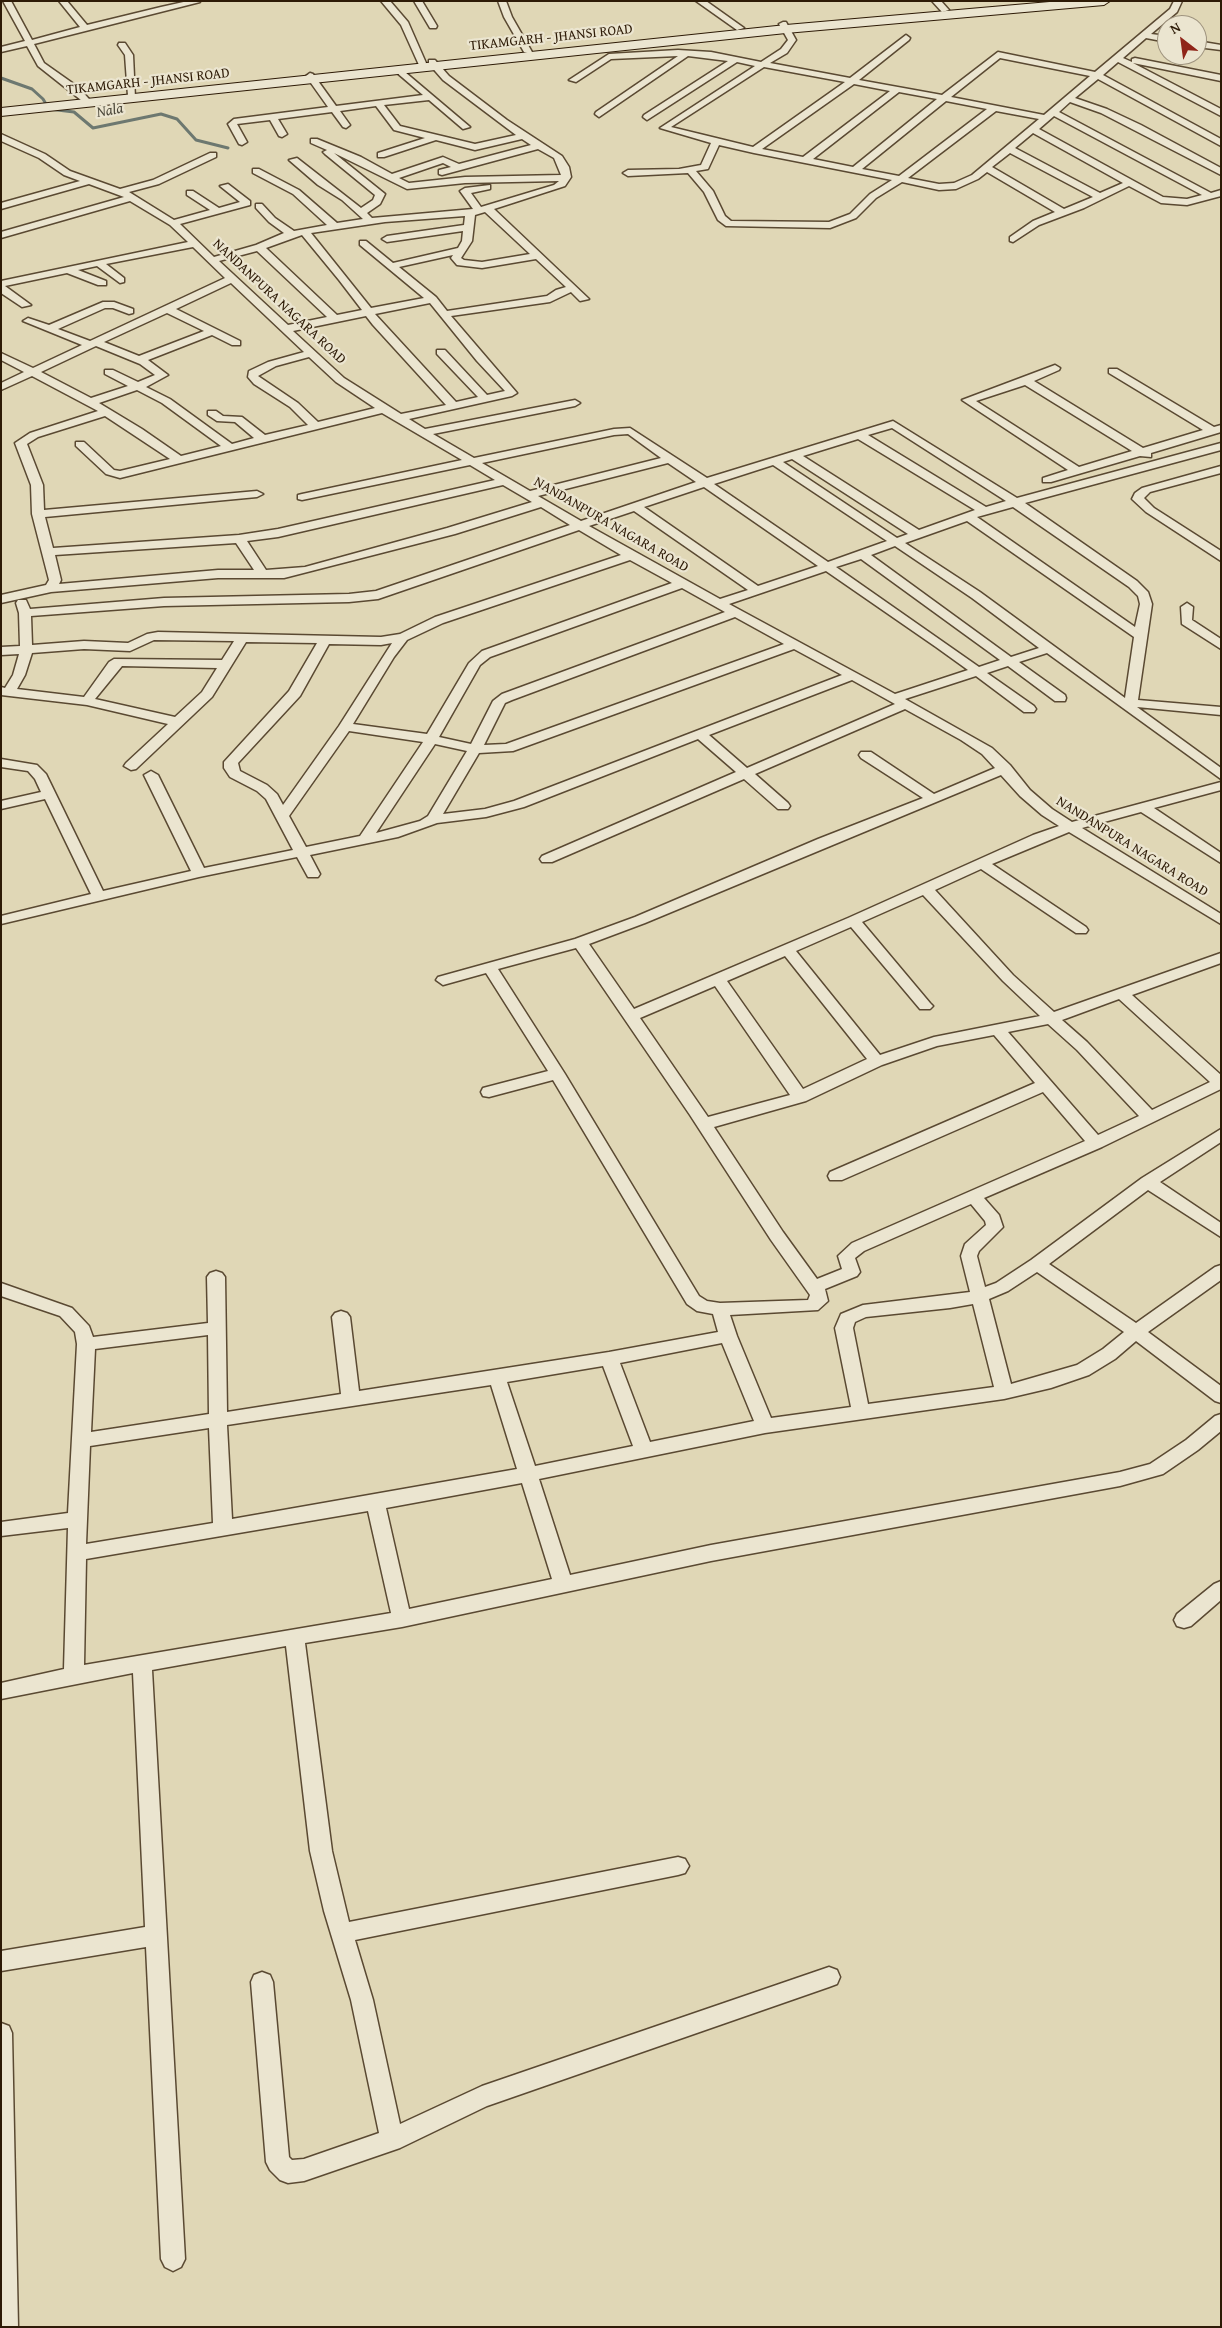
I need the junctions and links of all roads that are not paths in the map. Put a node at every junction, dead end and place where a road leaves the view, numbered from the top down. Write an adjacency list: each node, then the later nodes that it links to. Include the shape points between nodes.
1 (7, 1): 21 (street)
2 (63, 1): 17 (street)
3 (195, 1): 13 (street)
4 (385, 1): 30 (street, via 405,24)
5 (418, 1): 14 (street)
6 (502, 1): 26 (street)
7 (700, 1): 16 (street)
8 (1039, 1): 11 (street)
9 (1178, 1): 18 (street, via 1174,10)
10 (1095, 2): 15 (street, TIKAMGARH - JHANSI ROAD)
11 (941, 6): 15 (street)
12 (142, 7): 13 (street)
13 (150, 12): 17 (street)
14 (433, 26)
15 (785, 26): 16 (street); 30 (street, TIKAMGARH - JHANSI ROAD); 31 (street, via 792,40 789,46)
16 (740, 28): 26 (street)
17 (86, 29): 21 (street)
18 (1143, 35): 19 (street); 28 (street)
19 (1157, 37)
20 (906, 38): 38 (street)
21 (30, 42): 25 (street); 45 (street, via 42,64)
22 (122, 45): 41 (street, via 130,55)
23 (1207, 46): 24 (street)
24 (1221, 48)
25 (1, 50)
26 (528, 52): 30 (street)
27 (686, 54): 29 (street); 37 (street, via 609,57); 52 (street)
28 (1118, 58): 33 (street); 34 (street); 51 (street)
29 (735, 60): 31 (street); 55 (street)
30 (430, 64): 32 (street, TIKAMGARH - JHANSI ROAD); 35 (street); 61 (street)
31 (762, 65): 38 (street); 65 (street, via 664,128)
32 (399, 70): 35 (street, TIKAMGARH - JHANSI ROAD); 42 (street)
33 (1097, 74): 43 (street, via 998,55); 44 (street); 66 (street)
34 (1199, 74): 36 (street); 39 (street)
35 (311, 78): 41 (street); 47 (street, TIKAMGARH - JHANSI ROAD); 49 (street)
36 (1221, 78)
37 (572, 80)
38 (852, 81): 40 (street); 68 (street)
39 (1221, 85)
40 (898, 89): 43 (street); 75 (street)
41 (132, 96): 45 (street)
42 (429, 97): 46 (street); 57 (street)
43 (944, 98): 48 (street); 79 (street)
44 (1068, 99): 53 (street); 82 (street, via 1104,111)
45 (86, 101): 47 (street)
46 (378, 103): 49 (street); 60 (street, via 397,128)
47 (62, 105): 50 (street, TIKAMGARH - JHANSI ROAD)
48 (994, 108): 53 (street); 87 (street)
49 (333, 109): 54 (street); 56 (street)
50 (1, 111)
51 (1221, 113)
52 (599, 114)
53 (1050, 115): 58 (street); 95 (street)
54 (274, 117): 59 (street); 64 (street, via 232,123)
55 (647, 117)
56 (346, 125)
57 (466, 127)
58 (1033, 129): 69 (street); 89 (street)
59 (282, 134)
60 (438, 136): 61 (street, via 475,146); 72 (street)
61 (523, 136): 67 (street)
62 (2, 137): 88 (street, NANDANPURA NAGARA ROAD)
63 (314, 141): 84 (street)
64 (242, 142)
65 (716, 142): 68 (street); 78 (street, via 708,163)
66 (1221, 143)
67 (538, 146): 73 (street); 85 (street, via 557,156)
68 (754, 150): 75 (street)
69 (1010, 150): 77 (street); 96 (street)
70 (326, 151): 101 (street, via 380,194 377,202)
71 (212, 155): 94 (street)
72 (381, 155)
73 (492, 158): 76 (street); 86 (street)
74 (294, 160): 101 (street)
75 (805, 160): 79 (street)
76 (459, 167): 81 (street); 84 (street, via 444,160)
77 (987, 168): 87 (street, via 956,186 939,187); 102 (street)
78 (691, 170): 83 (street); 87 (street, via 708,191 721,218 736,226 812,226 844,221 854,216 873,196)
79 (854, 170): 87 (street)
80 (256, 172): 105 (street, via 296,192)
81 (442, 172)
82 (1221, 172)
83 (628, 173)
84 (391, 177): 86 (street, via 409,186 448,180)
85 (566, 178): 86 (street); 93 (street, via 557,188)
86 (518, 180): 93 (street); 100 (street, via 466,190)
87 (901, 180)
88 (89, 181): 94 (street, NANDANPURA NAGARA ROAD); 97 (street)
89 (1130, 183): 95 (street, via 1153,197 1169,202 1187,202); 96 (street)
90 (225, 186): 99 (street, via 247,203)
91 (190, 193): 99 (street)
92 (1221, 193): 95 (street)
93 (532, 194): 100 (street)
94 (125, 195): 104 (street, NANDANPURA NAGARA ROAD); 109 (street)
95 (1210, 196)
96 (1100, 197): 102 (street)
97 (2, 205)
98 (259, 206): 108 (street)
99 (218, 211): 104 (street)
100 (479, 211): 103 (street); 106 (street); 116 (street)
101 (361, 212): 103 (street)
102 (1063, 213): 111 (street, via 1036,223)
103 (370, 221): 105 (street)
104 (173, 223): 113 (street, NANDANPURA NAGARA ROAD)
105 (334, 226): 107 (street)
106 (469, 227): 110 (street); 115 (street, via 467,241)
107 (304, 231): 108 (street); 131 (street)
108 (292, 234): 114 (street)
109 (1, 235)
110 (387, 239)
111 (1013, 239)
112 (363, 243): 119 (street)
113 (195, 244): 117 (street, NANDANPURA NAGARA ROAD); 118 (street)
114 (259, 247): 117 (street); 133 (street)
115 (460, 250): 116 (street, via 456,258 466,264 482,265); 119 (street)
116 (536, 256): 125 (street)
117 (213, 260): 121 (street, NANDANPURA NAGARA ROAD)
118 (99, 263): 120 (street); 122 (street)
119 (390, 266): 126 (street)
120 (69, 270): 123 (street); 124 (street)
121 (233, 278): 129 (street); 136 (street, NANDANPURA NAGARA ROAD)
122 (120, 280)
123 (102, 283)
124 (1, 286): 128 (street)
125 (572, 289): 127 (street); 132 (street, via 545,300)
126 (432, 299): 131 (street); 132 (street)
127 (584, 299)
128 (26, 305)
129 (166, 308): 137 (street); 138 (street)
130 (129, 311): 135 (street, via 103,305)
131 (368, 312): 133 (street); 154 (street)
132 (445, 314): 151 (street, via 480,359 512,390 508,395)
133 (335, 319): 136 (street)
134 (28, 321): 135 (street)
135 (49, 329): 138 (street)
136 (286, 329): 140 (street, NANDANPURA NAGARA ROAD)
137 (213, 331): 139 (street); 143 (street)
138 (91, 343): 143 (street); 147 (street)
139 (236, 343)
140 (311, 352): 155 (street, NANDANPURA NAGARA ROAD, via 340,380); 159 (street, via 252,373 258,382 294,405)
141 (441, 352): 151 (street)
142 (1, 356): 147 (street)
143 (138, 360): 149 (street, via 162,374)
144 (1055, 368): 148 (street)
145 (1113, 371): 160 (street)
146 (109, 372): 149 (street)
147 (33, 373): 150 (street); 152 (street)
148 (1026, 381): 167 (street); 175 (street, via 967,400)
149 (139, 386): 152 (street); 166 (street, via 166,401)
150 (1, 387)
151 (485, 399): 154 (street)
152 (90, 402): 156 (street)
153 (575, 403): 161 (street)
154 (453, 406): 158 (street)
155 (384, 409): 158 (street, NANDANPURA NAGARA ROAD); 159 (street)
156 (107, 412): 170 (street); 186 (street, via 34,435 21,443 36,485)
157 (212, 413): 163 (street, via 221,419 238,419)
158 (400, 418): 161 (street, NANDANPURA NAGARA ROAD)
159 (314, 426): 163 (street)
160 (1217, 430): 167 (street)
161 (424, 432): 171 (street, NANDANPURA NAGARA ROAD)
162 (858, 434): 168 (street); 182 (street, via 887,425 898,426); 185 (street)
163 (262, 438): 166 (street)
164 (80, 444): 170 (street, via 115,475)
165 (1221, 446): 173 (street)
166 (229, 447): 170 (street)
167 (1142, 452): 173 (street); 175 (street)
168 (792, 454): 172 (street); 189 (street)
169 (669, 459): 171 (street, via 635,433 622,430); 178 (street); 180 (street)
170 (177, 460)
171 (473, 461): 177 (street, NANDANPURA NAGARA ROAD); 181 (street)
172 (774, 461): 178 (street); 191 (street)
173 (1160, 463): 182 (street)
174 (1221, 469): 195 (street, via 1146,490 1138,499)
175 (1077, 471): 176 (street)
176 (1047, 480)
177 (506, 481): 180 (street, NANDANPURA NAGARA ROAD); 190 (street)
178 (704, 483): 184 (street); 196 (street)
179 (257, 494): 186 (street)
180 (529, 495): 183 (street, NANDANPURA NAGARA ROAD)
181 (302, 497)
182 (1013, 502): 185 (street); 207 (street, via 1133,584 1144,595 1146,604)
183 (542, 503): 188 (street, NANDANPURA NAGARA ROAD); 197 (street, via 306,570)
184 (636, 507): 188 (street); 200 (street)
185 (984, 511): 187 (street)
186 (38, 514): 192 (street)
187 (968, 516): 189 (street); 207 (street)
188 (580, 526): 194 (street, NANDANPURA NAGARA ROAD); 206 (street, via 378,595 164,602)
189 (917, 534): 191 (street)
190 (239, 539): 192 (street); 197 (street)
191 (897, 542): 193 (street); 213 (street)
192 (47, 552): 199 (street, via 55,580)
193 (862, 554): 196 (street); 216 (street)
194 (631, 556): 198 (street, NANDANPURA NAGARA ROAD); 208 (street, via 439,620)
195 (1221, 557)
196 (829, 566): 200 (street); 218 (street)
197 (262, 573): 199 (street)
198 (682, 584): 203 (street, NANDANPURA NAGARA ROAD); 230 (street, via 486,654 475,663)
199 (51, 588): 201 (street)
200 (757, 591): 203 (street)
201 (20, 596): 202 (street); 206 (street)
202 (1, 599)
203 (719, 602): 205 (street, NANDANPURA NAGARA ROAD)
204 (1187, 607): 212 (street, via 1186,621)
205 (737, 612): 211 (street, NANDANPURA NAGARA ROAD); 231 (street, via 516,692 500,702)
206 (25, 613): 214 (street)
207 (1140, 636): 224 (street)
208 (403, 637): 210 (street, via 381,641); 228 (street)
209 (242, 638): 210 (street); 214 (street, via 158,636 130,647 84,645); 217 (street)
210 (325, 640): 245 (street, via 295,693 231,762 235,774 267,792)
211 (796, 644): 219 (street, NANDANPURA NAGARA ROAD); 231 (street, via 519,745 496,750)
212 (1221, 645)
213 (1048, 649): 216 (street); 224 (street)
214 (26, 650): 215 (street); 220 (street, via 19,675)
215 (1, 651)
216 (1009, 660): 218 (street); 221 (street)
217 (227, 664): 222 (street, via 119,662); 227 (street, via 207,694)
218 (977, 670): 223 (street); 225 (street)
219 (854, 675): 223 (street, NANDANPURA NAGARA ROAD); 229 (street)
220 (5, 692): 222 (street)
221 (1060, 698)
222 (87, 701): 227 (street)
223 (901, 701): 235 (street, NANDANPURA NAGARA ROAD, via 988,751); 236 (street)
224 (1131, 706): 226 (street); 238 (street)
225 (1029, 709)
226 (1221, 711)
227 (178, 722): 234 (street)
228 (345, 727): 230 (street); 245 (street)
229 (698, 733): 236 (street); 246 (street, via 519,804 486,813)
230 (431, 739): 231 (street); 248 (street)
231 (475, 749): 246 (street)
232 (866, 755): 241 (street)
233 (1, 763): 240 (street, via 32,768 41,777)
234 (130, 766)
235 (1005, 768): 241 (street); 247 (street, NANDANPURA NAGARA ROAD, via 1025,793)
236 (746, 773): 243 (street); 250 (street)
237 (151, 775): 253 (street)
238 (1221, 775)
239 (1221, 786): 244 (street)
240 (49, 794): 242 (street); 256 (street)
241 (933, 798): 261 (street)
242 (1, 805)
243 (783, 806)
244 (1142, 807): 247 (street); 251 (street)
245 (283, 814): 249 (street)
246 (432, 819): 248 (street, via 411,830)
247 (1069, 827): 252 (street); 257 (street, NANDANPURA NAGARA ROAD)
248 (365, 840): 249 (street)
249 (300, 853): 253 (street); 254 (street)
250 (548, 859)
251 (1221, 859)
252 (981, 863): 255 (street); 260 (street)
253 (199, 874): 256 (street)
254 (313, 874)
255 (925, 888): 259 (street); 270 (street, via 1008,978)
256 (99, 897): 258 (street)
257 (1218, 915)
258 (1, 920)
259 (853, 921): 262 (street); 268 (street)
260 (1081, 930)
261 (580, 942): 264 (street); 269 (street)
262 (787, 950): 265 (street); 272 (street)
263 (1221, 958): 267 (street)
264 (490, 968): 266 (street); 273 (street)
265 (718, 979): 269 (street); 277 (street)
266 (443, 980)
267 (1122, 994): 270 (street); 274 (street)
268 (925, 1006)
269 (631, 1016): 279 (street)
270 (1052, 1018): 271 (street); 278 (street)
271 (997, 1029): 272 (street, via 934,1042); 275 (street)
272 (877, 1061): 277 (street)
273 (557, 1074): 276 (street); 292 (street, via 693,1300 703,1307)
274 (1220, 1083): 278 (street)
275 (1046, 1084): 281 (street); 282 (street)
276 (489, 1092)
277 (800, 1097): 279 (street)
278 (1150, 1118): 281 (street)
279 (704, 1124): 289 (street, via 777,1236)
280 (1221, 1134): 283 (street)
281 (1096, 1144): 284 (street)
282 (836, 1176)
283 (1148, 1182): 285 (street); 286 (street)
284 (973, 1196): 289 (street, via 850,1251 846,1256 851,1272); 291 (street, via 996,1227 971,1248 969,1256)
285 (1221, 1231)
286 (1037, 1264): 291 (street, via 1002,1287); 295 (street)
287 (1221, 1271): 295 (street)
288 (216, 1277): 294 (street)
289 (814, 1286): 292 (street, via 819,1301 812,1306)
290 (1, 1289): 297 (street, via 66,1312 83,1330)
291 (979, 1296): 300 (street); 303 (street, via 863,1311 847,1318 844,1328)
292 (720, 1309): 296 (street)
293 (341, 1317): 302 (street)
294 (216, 1328): 297 (street); 304 (street)
295 (1136, 1332): 300 (street, via 1083,1370); 301 (street)
296 (728, 1336): 298 (street); 306 (street)
297 (86, 1344): 307 (street)
298 (609, 1359): 299 (street); 308 (street)
299 (498, 1377): 302 (street); 309 (street)
300 (1004, 1392): 303 (street)
301 (1221, 1396)
302 (351, 1399): 304 (street)
303 (861, 1412): 306 (street)
304 (218, 1421): 307 (street); 312 (street)
305 (1221, 1421): 315 (street, via 1156,1469 1120,1479 711,1553)
306 (764, 1426): 308 (street)
307 (80, 1441): 311 (street)
308 (644, 1450): 309 (street)
309 (529, 1472): 310 (street); 315 (street)
310 (375, 1503): 312 (street); 317 (street)
311 (77, 1519): 313 (street); 314 (street)
312 (223, 1528): 314 (street)
313 (1, 1529)
314 (78, 1553): 321 (street)
315 (564, 1585): 317 (street)
316 (1221, 1589): 318 (street)
317 (402, 1618): 319 (street)
318 (1184, 1620)
319 (295, 1638): 320 (street); 324 (street, via 322,1851)
320 (142, 1664): 321 (street); 325 (street)
321 (74, 1675): 322 (street)
322 (1, 1691)
323 (678, 1866): 324 (street)
324 (342, 1933): 330 (street, via 362,2000)
325 (157, 1935): 326 (street); 331 (street)
326 (1, 1961)
327 (829, 1977): 330 (street, via 482,2097)
328 (262, 1982): 330 (street, via 278,2162 288,2172 304,2170)
329 (1, 2033): 332 (street)
330 (392, 2140)
331 (173, 2259)
332 (6, 2327)

